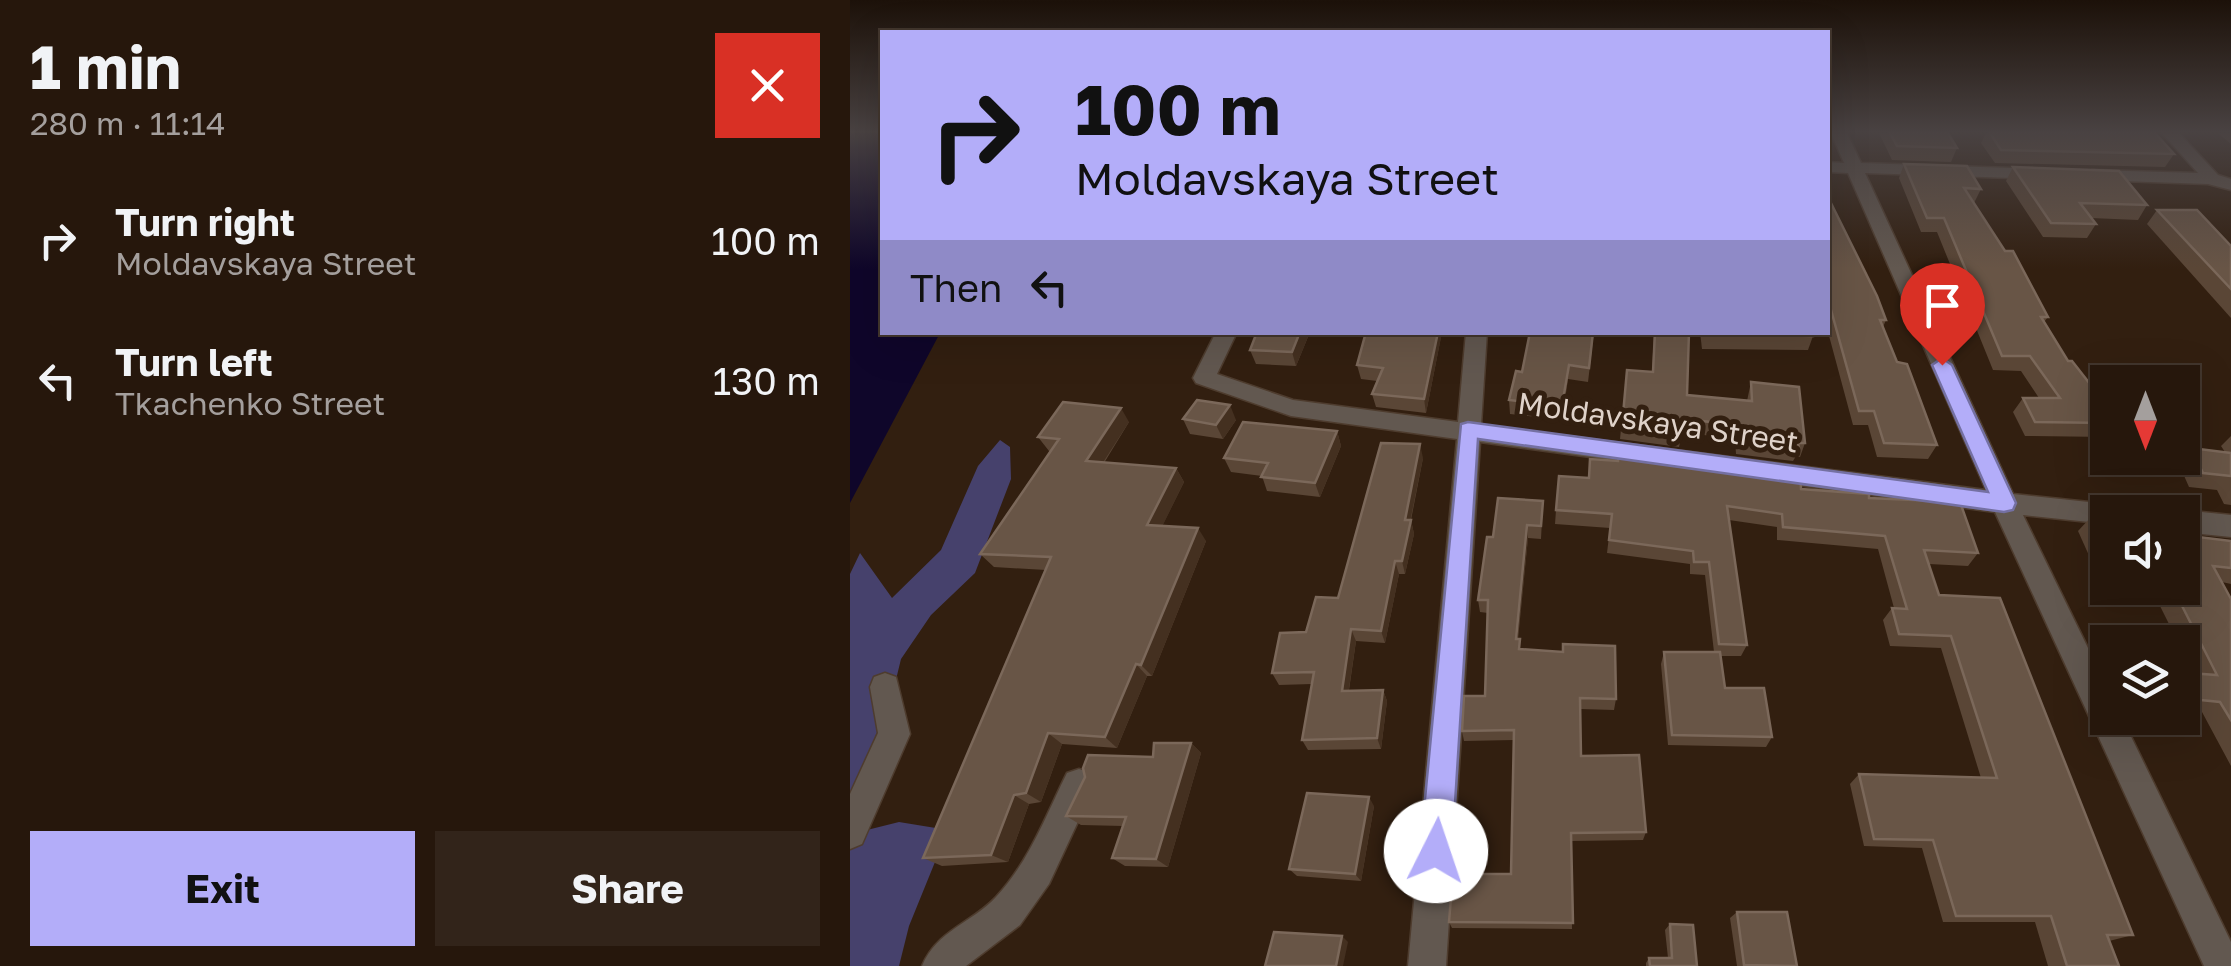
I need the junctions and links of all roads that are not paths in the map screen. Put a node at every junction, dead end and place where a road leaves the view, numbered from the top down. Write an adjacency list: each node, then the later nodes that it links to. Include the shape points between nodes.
1 (1846, 178): 9 (street)
2 (2159, 178): 3 (street)
3 (2213, 180): 4 (street); 5 (street)
4 (2231, 185)
5 (2231, 198)
6 (1226, 335): 8 (street, Moldavskaya Street, via 1204,378 1291,408)
7 (1476, 335): 8 (street)
8 (1468, 430): 9 (street, Moldavskaya Street); 17 (street)
9 (2004, 503): 10 (street, Moldavskaya Street); 18 (street)
10 (2090, 512)
11 (2200, 523): 12 (street)
12 (2231, 526)
13 (886, 687): 15 (street, via 894,734)
14 (1079, 786): 16 (street, via 1036,872 1007,912 962,942)
15 (850, 832)
16 (941, 966)
17 (1427, 966)
18 (2222, 966)

